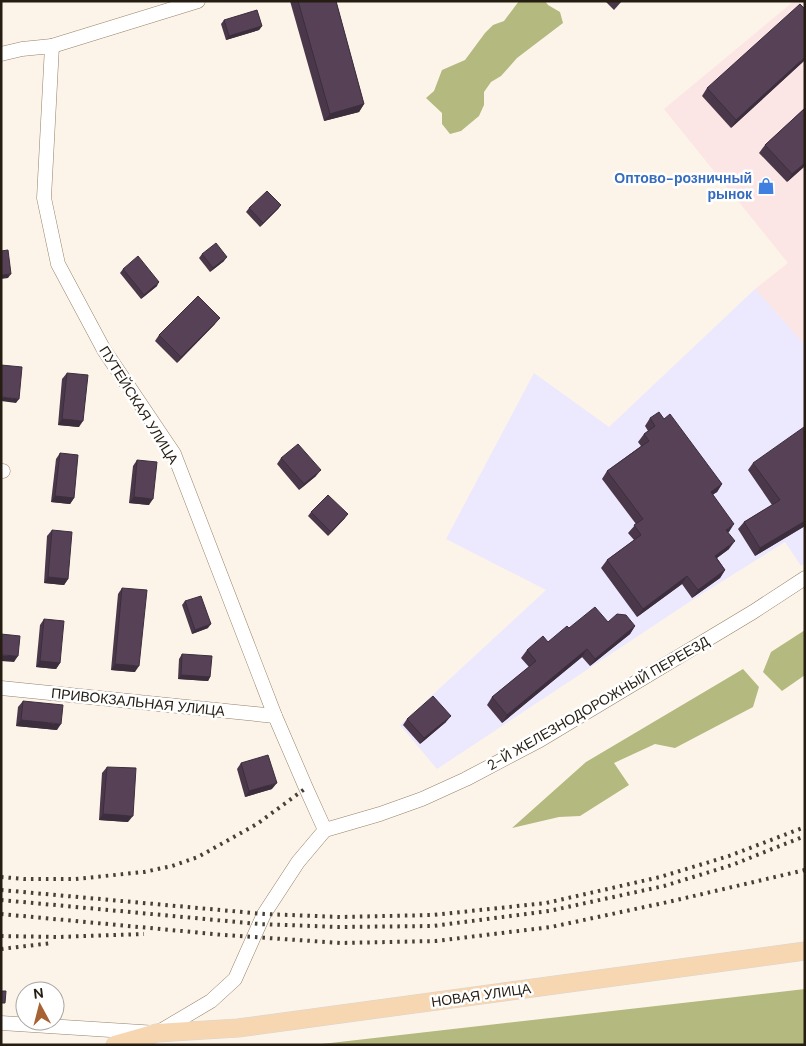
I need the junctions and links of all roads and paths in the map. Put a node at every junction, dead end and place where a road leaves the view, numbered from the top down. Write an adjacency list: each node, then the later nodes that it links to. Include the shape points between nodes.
1 (198, 1): 2 (street)
2 (52, 46): 3 (street); 6 (street, ПУТЕЙСКАЯ УЛИЦА, via 44,198 58,264 104,350 174,454)
3 (1, 54)
4 (805, 578): 7 (street, 2-Й ЖЕЛЕЗНОДОРОЖНЫЙ ПЕРЕЕЗД, via 540,740 466,779 422,799)
5 (1, 688): 6 (street, ПРИВОКЗАЛЬНАЯ УЛИЦА)
6 (275, 716): 7 (street, ПУТЕЙСКАЯ УЛИЦА)
7 (325, 830): 10 (street, via 298,862 264,914 235,979 210,1001)
8 (805, 951): 10 (main road, НОВАЯ УЛИЦА, via 238,1028)
9 (1, 1023): 10 (street)
10 (157, 1033): 11 (main road, НОВАЯ УЛИЦА)
11 (115, 1045)

